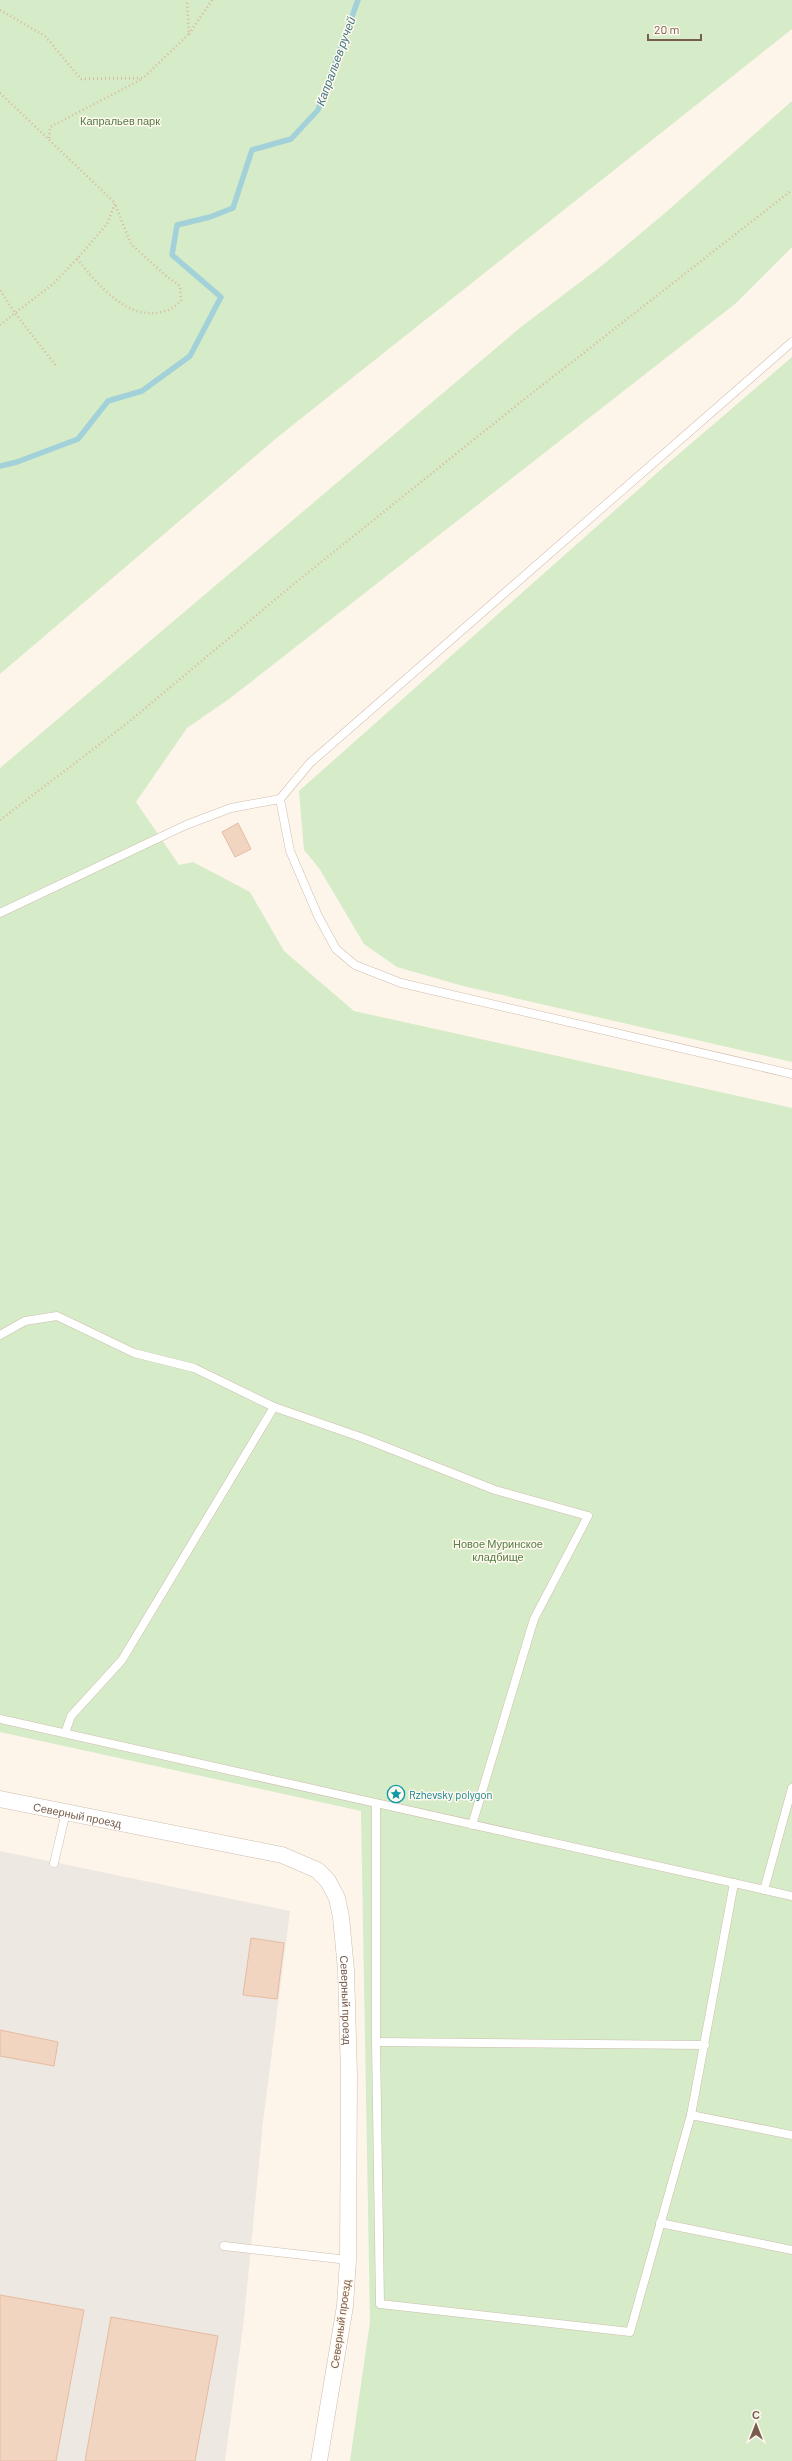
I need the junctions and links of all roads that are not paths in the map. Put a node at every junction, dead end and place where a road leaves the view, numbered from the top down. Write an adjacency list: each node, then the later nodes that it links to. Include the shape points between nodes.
1 (792, 342): 2 (lane, via 310,763)
2 (280, 800): 3 (lane, via 231,808 186,825); 4 (lane, via 290,852 318,916 336,949 355,965 401,983)
3 (0, 913)
4 (792, 1074)
5 (0, 1335): 6 (lane, via 25,1321 57,1316 134,1353 194,1368)
6 (274, 1407): 8 (lane, via 122,1660 71,1716); 13 (lane, via 363,1438 495,1490 588,1516 534,1619)
7 (0, 1719): 8 (lane)
8 (64, 1733): 11 (lane)
9 (792, 1788): 16 (lane)
10 (0, 1799): 12 (street, Северный проезд)
11 (376, 1804): 13 (lane); 18 (lane)
12 (66, 1812): 14 (lane); 25 (street, Северный проезд, via 282,1855 317,1870 328,1881 337,1898 341,1917 346,1970 349,2074)
13 (472, 1825): 15 (lane)
14 (54, 1863)
15 (734, 1883): 16 (lane); 19 (lane)
16 (764, 1890): 17 (lane)
17 (792, 1896)
18 (376, 2042): 19 (lane); 22 (lane, via 380,2304 630,2332)
19 (705, 2045): 20 (lane)
20 (691, 2115): 21 (lane); 22 (lane)
21 (792, 2135)
22 (660, 2224): 24 (lane)
23 (224, 2246): 25 (lane)
24 (792, 2250)
25 (348, 2260): 26 (street, Северный проезд, via 345,2306)
26 (319, 2461)

